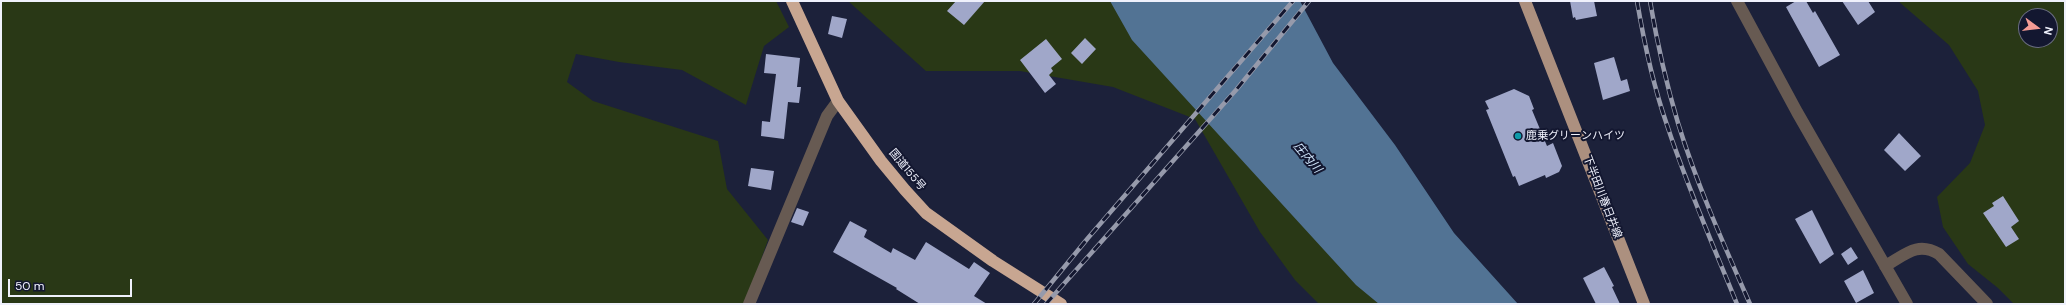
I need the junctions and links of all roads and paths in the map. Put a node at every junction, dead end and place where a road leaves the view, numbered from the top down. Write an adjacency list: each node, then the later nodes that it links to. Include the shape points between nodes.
1 (792, 1): 4 (highway, 国道155号)
2 (1525, 1): 8 (main road, 下半田川春日井線)
3 (1737, 1): 5 (street)
4 (838, 101): 6 (street, via 827,116); 7 (highway, 国道155号, via 881,161 926,213 993,261)
5 (1885, 266): 9 (street); 10 (street, via 1916,249 1922,247 1932,250 1939,254)
6 (749, 304)
7 (1061, 304)
8 (1644, 304)
9 (1907, 304)
10 (1987, 304)

